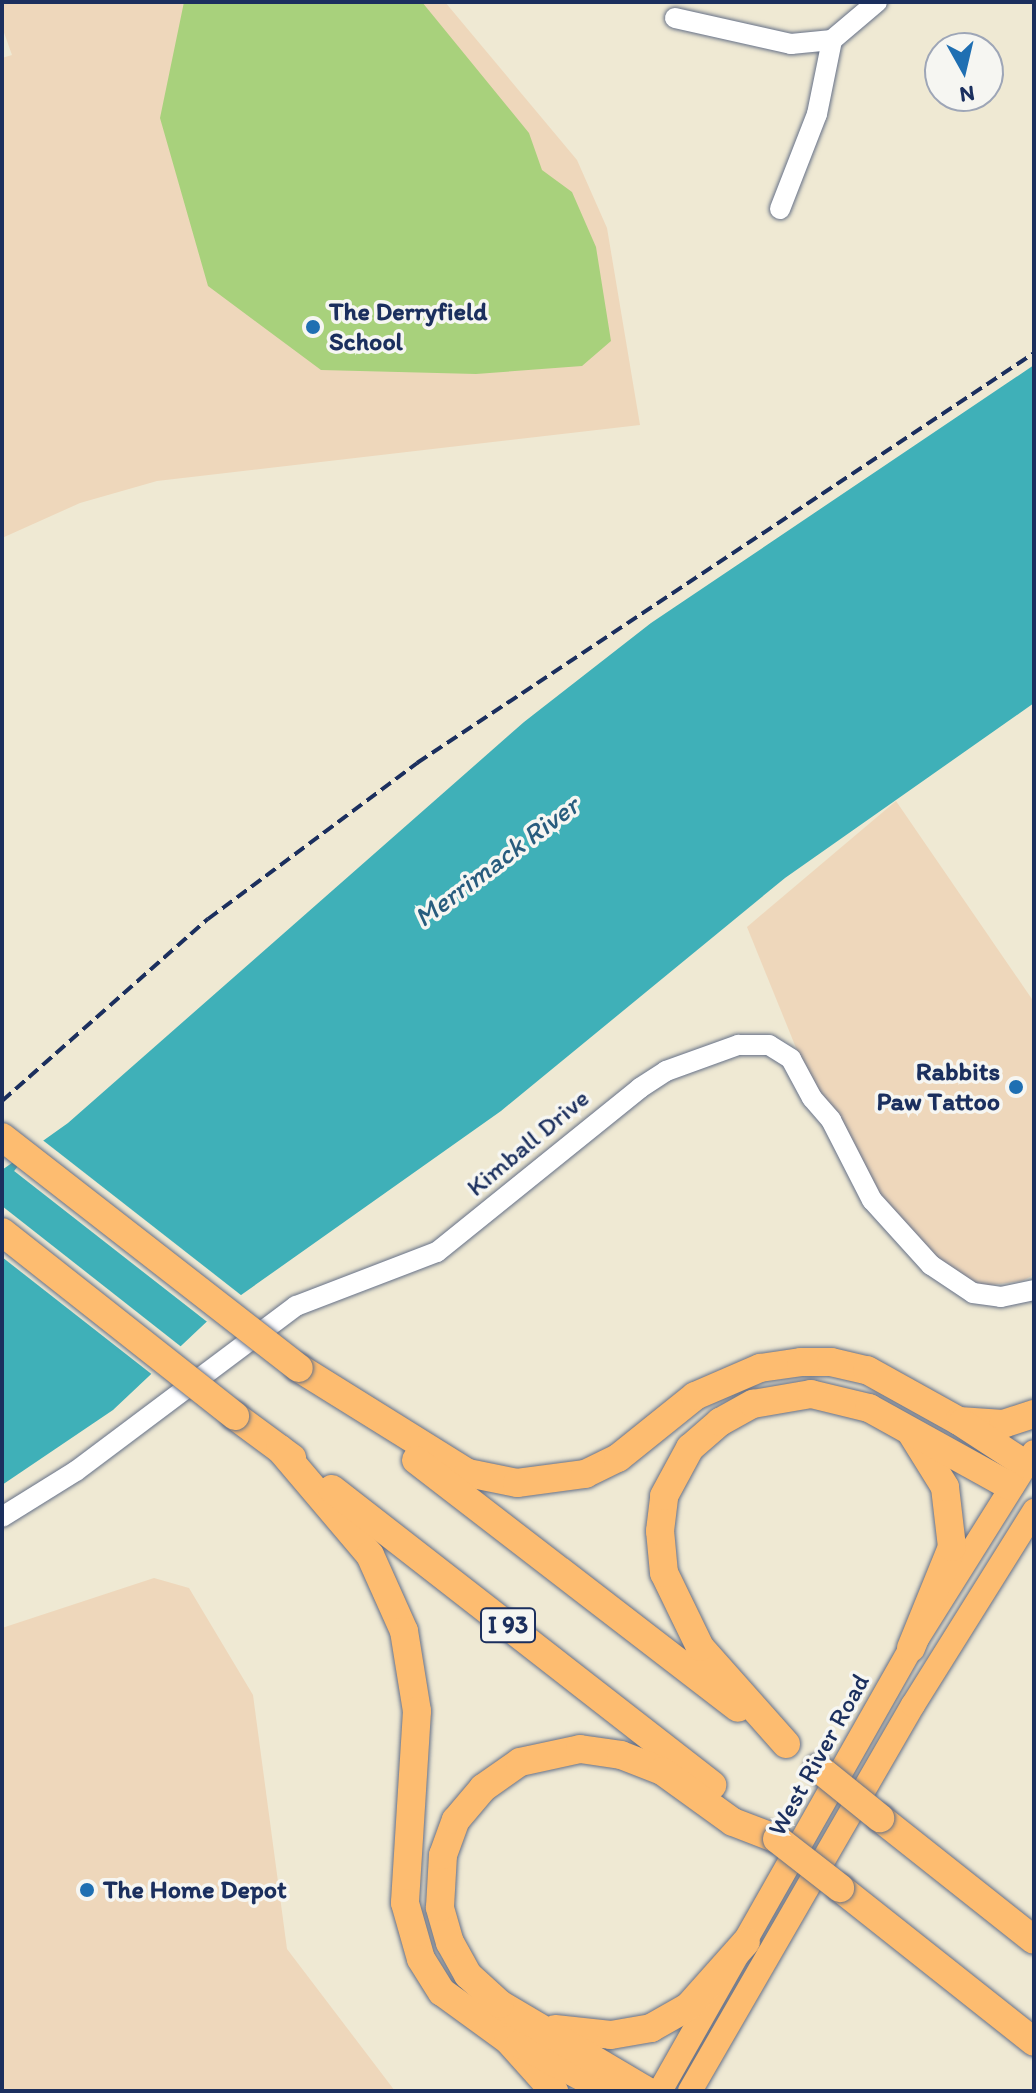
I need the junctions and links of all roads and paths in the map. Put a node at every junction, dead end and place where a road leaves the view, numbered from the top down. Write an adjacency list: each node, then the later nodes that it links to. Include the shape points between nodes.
1 (877, 2): 3 (street)
2 (675, 18): 3 (street, via 791,44)
3 (832, 40): 4 (street, via 817,114)
4 (780, 209)
5 (2, 1137): 8 (highway, bridge)
6 (2, 1232): 12 (highway, I 93, bridge)
7 (1034, 1290): 16 (street, Kimball Drive, via 1001,1297 973,1293 931,1265 872,1200 831,1120 791,1059 769,1045 738,1045 666,1071 640,1088 437,1252 296,1306 76,1471)
8 (299, 1368): 10 (highway, via 468,1473 517,1483 585,1474 618,1458 695,1396 760,1368 787,1364 831,1362 867,1370); 20 (highway)
9 (1034, 1414): 10 (highway, via 1003,1424)
10 (959, 1421): 13 (highway)
11 (903, 1424): 13 (highway); 19 (highway, via 939,1473 952,1524 948,1566); 20 (highway, via 831,1397 773,1398 735,1412 704,1434 680,1463 664,1496 664,1573 678,1609 700,1647)
12 (280, 1449): 21 (highway, I 93); 25 (highway, via 370,1555 404,1631 417,1711 405,1881 414,1941 442,1992)
13 (1026, 1468): 14 (main road); 19 (main road, West River Road)
14 (1034, 1504)
15 (1034, 1511): 18 (main road)
16 (2, 1517)
17 (1034, 1536): 18 (street)
18 (1005, 1558): 31 (main road, via 913,1705)
19 (911, 1648): 23 (main road, West River Road)
20 (786, 1744): 22 (highway, bridge)
21 (777, 1839): 24 (highway, via 733,1822 662,1771 621,1755 563,1751 501,1773 467,1806 448,1839 440,1870 440,1907 450,1943 468,1975); 26 (highway, I 93, bridge)
22 (1034, 1940)
23 (746, 1942): 24 (highway, via 688,2007 651,2028 592,2034); 30 (main road, West River Road)
24 (530, 2022): 29 (highway)
25 (508, 2040): 27 (highway); 28 (highway, via 538,2050)
26 (1034, 2042)
27 (554, 2091)
28 (609, 2091)
29 (647, 2091)
30 (660, 2091)
31 (690, 2091)

